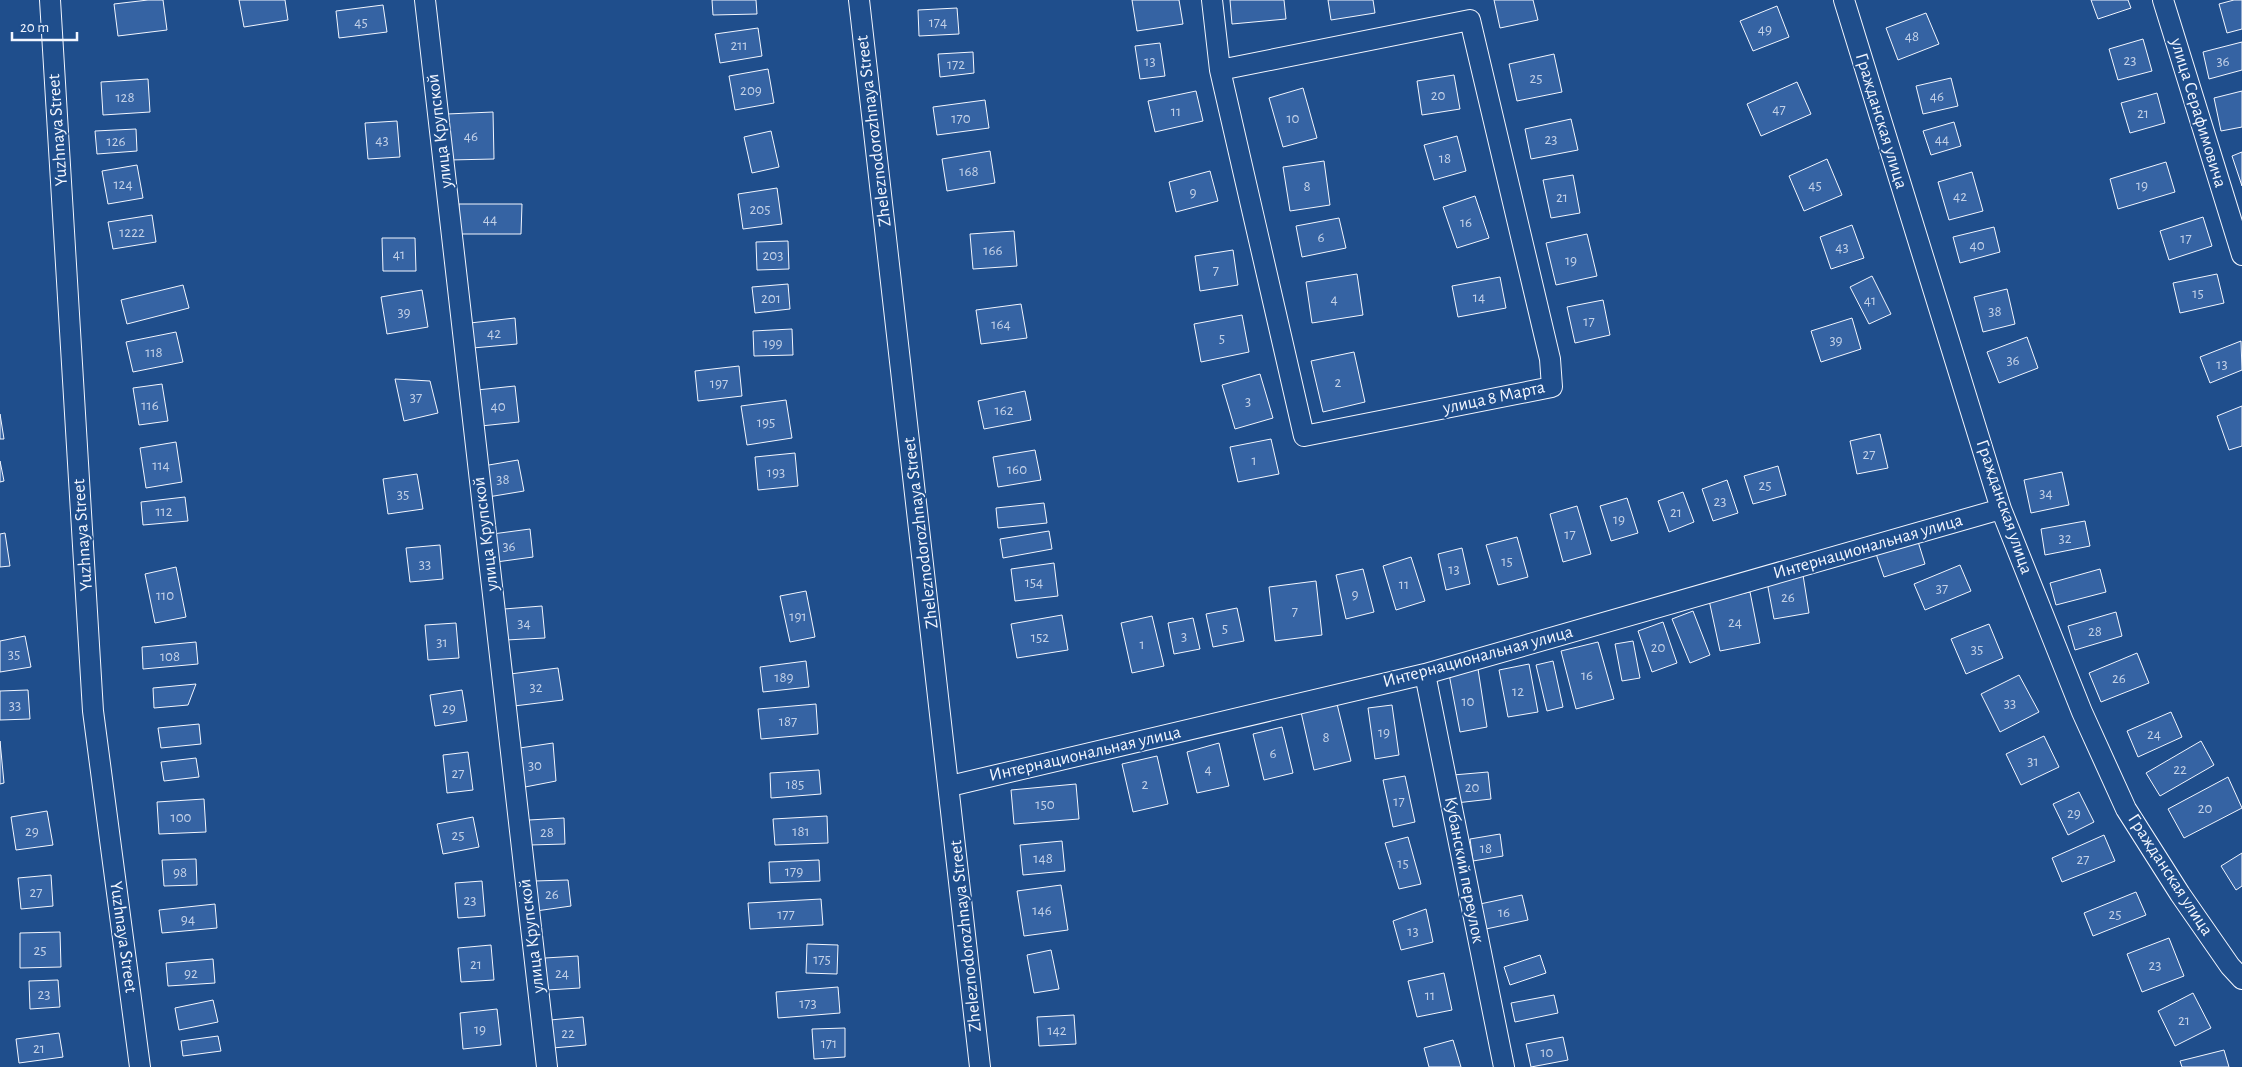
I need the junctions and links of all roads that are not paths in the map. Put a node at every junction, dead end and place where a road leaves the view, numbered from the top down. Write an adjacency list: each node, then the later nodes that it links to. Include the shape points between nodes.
1 (50, 0): 13 (street, Yuzhnaya Street, via 93,710)
2 (425, 0): 14 (street, улица Крупской)
3 (859, 0): 11 (street, Zheleznodorozhnaya Street)
4 (1212, 0): 7 (street, улица 8 Марта)
5 (1844, 0): 9 (street, Гражданская улица)
6 (2164, 0): 8 (street, улица Серафимовича)
7 (1220, 70): 7 (street, улица 8 Марта, via 1470,20 1550,359 1552,387 1304,436)
8 (2242, 255)
9 (2001, 509): 10 (street, Интернациональная улица); 12 (street, Гражданская улица, via 2082,712 2126,809 2180,894 2230,966)
10 (1424, 674): 11 (street, Интернациональная улица); 16 (street, Кубанский переулок)
11 (950, 786): 15 (street, Zheleznodorozhnaya Street)
12 (2242, 978)
13 (140, 1067)
14 (547, 1067)
15 (980, 1067)
16 (1504, 1067)

